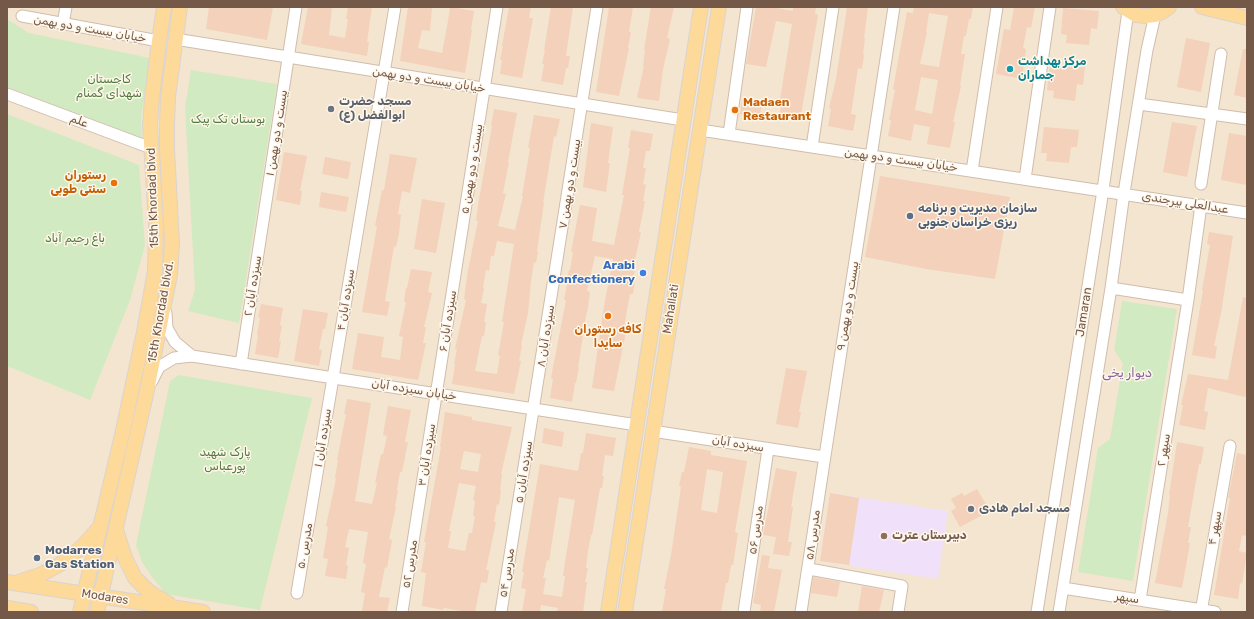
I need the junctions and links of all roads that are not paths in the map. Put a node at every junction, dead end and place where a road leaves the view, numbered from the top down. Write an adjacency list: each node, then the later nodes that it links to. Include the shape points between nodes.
1 (66, 7): 21 (street)
2 (164, 7): 23 (main road, 15th Khordad blvd)
3 (180, 7): 22 (main road, 15th Khordad blvd.)
4 (296, 7): 25 (street, بیست و دو بهمن ۱)
5 (395, 7): 26 (street, سیزده آبان ۴)
6 (497, 7): 27 (street, بیست و دو بهمن ۵)
7 (597, 7): 29 (street, بیست و دو بهمن ۷)
8 (701, 7): 33 (main road, Mahallati)
9 (719, 7): 34 (main road, Mahallati)
10 (747, 7): 35 (street)
11 (833, 7): 36 (street)
12 (894, 7): 38 (street, بیست و دو بهمن ۹)
13 (996, 7): 39 (street)
14 (1050, 7): 40 (street)
15 (1169, 7): 18 (main road)
16 (1202, 7): 20 (main road)
17 (1126, 9): 18 (main road, via 1136,15); 42 (street, Jamaran)
18 (1155, 15): 30 (street, Jamaran)
19 (22, 16): 21 (street, خیابان بیست و دو بهمن)
20 (1247, 18)
21 (63, 24): 23 (street, خیابان بیست و دو بهمن)
22 (175, 39): 25 (street, خیابان بیست و دو بهمن); 51 (main road, 15th Khordad blvd., via 168,96 172,243)
23 (159, 41): 37 (main road, 15th Khordad blvd, via 151,111)
24 (1221, 54): 31 (street)
25 (288, 58): 26 (street, خیابان بیست و دو بهمن); 45 (street, بیست و دو بهمن ۱)
26 (384, 73): 27 (street, خیابان بیست و دو بهمن); 54 (street, سیزده آبان ۴)
27 (485, 89): 29 (street, خیابان بیست و دو بهمن); 47 (street, بیست و دو بهمن ۵)
28 (7, 94): 37 (street, علم)
29 (582, 104): 33 (street, خیابان بیست و دو بهمن); 48 (street, بیست و دو بهمن ۷)
30 (1139, 104): 31 (street); 43 (street, Jamaran)
31 (1212, 114): 32 (street); 41 (street)
32 (1247, 119)
33 (683, 120): 58 (main road, Mahallati)
34 (700, 130): 35 (street, خیابان بیست و دو بهمن); 59 (main road, Mahallati)
35 (729, 134): 36 (street, خیابان بیست و دو بهمن)
36 (812, 147): 38 (street, خیابان بیست و دو بهمن)
37 (151, 148): 60 (main road, 15th Khordad blvd, via 156,225 155,271)
38 (871, 156): 39 (street, خیابان بیست و دو بهمن); 64 (street, بیست و دو بهمن ۹)
39 (972, 171): 40 (street, خیابان بیست و دو بهمن)
40 (1025, 178): 42 (street, خیابان بیست و دو بهمن)
41 (1201, 184)
42 (1103, 190): 43 (street, عبدالعلی بیرجندی); 91 (street, Jamaran)
43 (1124, 193): 44 (street, عبدالعلی بیرجندی); 49 (street, Jamaran)
44 (1201, 205): 46 (street, عبدالعلی بیرجندی); 50 (street, سپهر ۲)
45 (266, 209): 53 (street, سیزده آبان ۲)
46 (1247, 213)
47 (460, 249): 56 (street, سیزده آبان ۶)
48 (557, 264): 57 (street, سیزده آبان ۸)
49 (1110, 288): 50 (street); 72 (street, Jamaran)
50 (1188, 300): 76 (street, سپهر ۲)
51 (165, 305): 52 (street, via 167,328 175,342); 55 (main road, 15th Khordad blvd.)
52 (192, 356): 53 (street, خیابان سیزده آبان); 55 (street, خیابان سیزده آبان, via 174,358 159,367)
53 (241, 364): 54 (street, خیابان سیزده آبان)
54 (333, 378): 56 (street, خیابان سیزده آبان); 65 (street, سیزده آبان ۱)
55 (147, 390): 61 (main road, 15th Khordad blvd.)
56 (436, 394): 57 (street, خیابان سیزده آبان); 66 (street, سیزده آبان ۳)
57 (534, 409): 58 (street, خیابان سیزده آبان); 69 (street, سیزده آبان ۵)
58 (637, 425): 86 (main road, Mahallati)
59 (652, 431): 63 (street, سیزده آبان); 87 (main road, Mahallati)
60 (122, 435): 61 (main road); 67 (main road, 15th Khordad blvd)
61 (136, 438): 68 (main road, 15th Khordad blvd.)
62 (1230, 446): 79 (street, سپهر ۴)
63 (768, 449): 64 (street, سیزده آبان); 88 (street, مدرس ۵۶)
64 (824, 458): 70 (street, مدرس ۵۸)
65 (313, 499): 73 (street, مدرس ۵۰)
66 (417, 517): 84 (street, مدرس ۵۲)
67 (100, 528): 71 (main road, via 64,562 40,575 18,582); 74 (main road)
68 (116, 530): 75 (main road, 15th Khordad blvd.); 78 (main road, via 135,578 148,591)
69 (514, 535): 85 (street, مدرس ۵۴)
70 (808, 569): 89 (street, مدرس ۵۸); 90 (street, via 902,586)
71 (8, 582): 74 (main road, Modares)
72 (1063, 588): 76 (street, سپهر); 92 (street, Jamaran)
73 (298, 593)
74 (84, 594): 75 (main road, Modares); 81 (main road)
75 (100, 596): 78 (main road, Modares); 82 (main road, 15th Khordad blvd.)
76 (1140, 600): 79 (street, سپهر)
77 (7, 608): 80 (main road)
78 (174, 608): 83 (main road, Modares)
79 (1201, 611): 93 (street, سپهر)
80 (31, 612)
81 (80, 612)
82 (97, 612)
83 (203, 612)
84 (402, 612)
85 (501, 612)
86 (608, 612)
87 (625, 612)
88 (744, 612)
89 (802, 612)
90 (898, 612)
91 (1037, 612)
92 (1059, 612)
93 (1215, 612)

